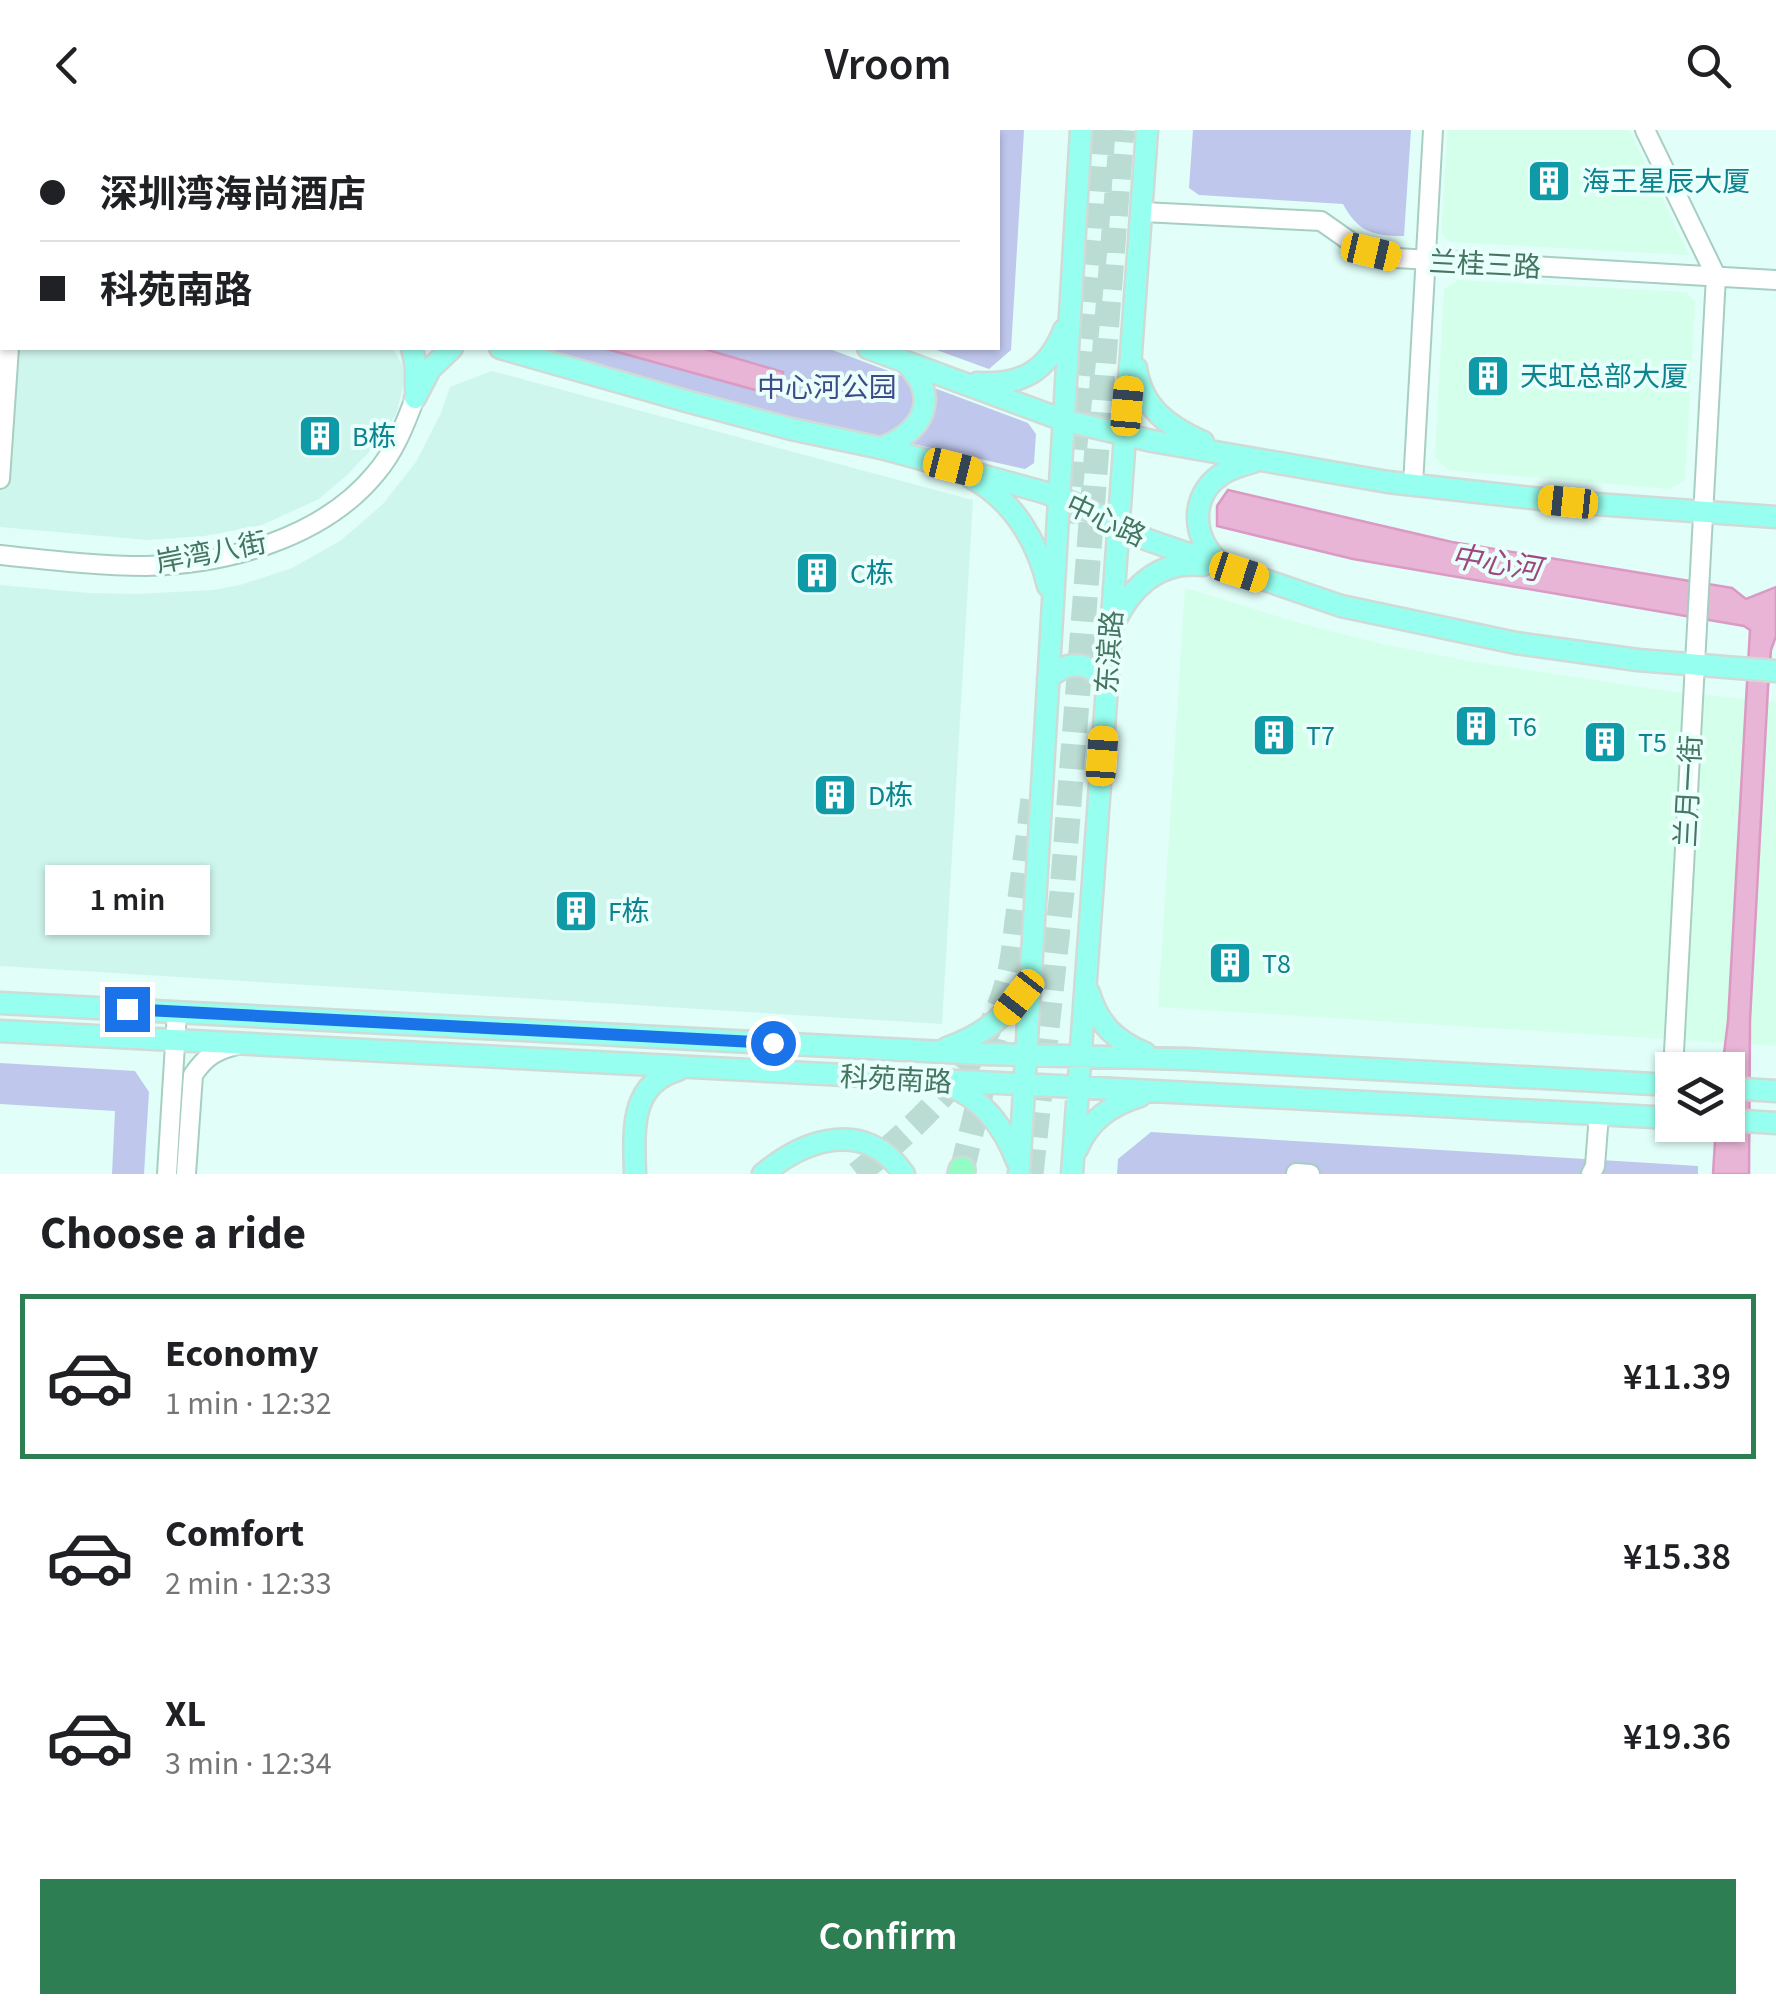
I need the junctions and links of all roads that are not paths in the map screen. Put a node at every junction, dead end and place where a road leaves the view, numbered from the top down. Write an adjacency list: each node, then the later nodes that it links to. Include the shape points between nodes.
1 (1081, 130): 9 (main road)
2 (1148, 130): 5 (main road, 东滨路)
3 (1434, 130): 6 (street)
4 (1645, 130): 7 (street)
5 (1143, 212): 6 (street, 兰桂三路, via 1321,222 1371,252); 10 (main road, 东滨路)
6 (1426, 261): 7 (street, 兰桂三路); 26 (street)
7 (1716, 276): 8 (street, 兰桂三路); 29 (street, 兰月一街)
8 (1776, 280)
9 (1070, 314): 17 (main road, via 1058,344 1026,376 982,384); 19 (main road)
10 (1132, 346): 20 (main road, 东滨路); 22 (main road, via 1142,392 1159,417)
11 (9, 350): 25 (street)
12 (412, 350): 18 (main road)
13 (450, 350): 18 (main road, via 430,369)
14 (507, 350): 21 (main road, 中心路)
15 (874, 350): 16 (main road)
16 (902, 360): 17 (main road); 21 (main road, via 919,380 924,405 916,427)
17 (949, 379): 19 (main road)
18 (416, 398): 31 (street, 岸湾八街, via 376,473 341,506 289,536 233,554 148,566)
19 (1063, 420): 20 (main road); 27 (main road)
20 (1125, 435): 22 (main road); 30 (main road, 东滨路)
21 (882, 448): 24 (main road, 中心路)
22 (1232, 455): 23 (main road)
23 (1262, 460): 26 (main road); 32 (main road, via 1213,480 1198,508 1200,537)
24 (953, 467): 27 (main road, 中心路); 33 (main road, via 981,482 1032,538)
25 (0, 479)
26 (1412, 485): 29 (main road)
27 (1058, 498): 30 (main road, 中心路); 33 (main road)
28 (1776, 516): 29 (main road)
29 (1702, 522): 35 (street, 兰月一街)
30 (1118, 526): 32 (main road, 中心路); 34 (main road, 东滨路)
31 (0, 556)
32 (1228, 568): 34 (main road, via 1166,567 1136,588); 35 (main road, 中心路, via 1342,606 1480,636 1604,655)
33 (1052, 604): 37 (main road)
34 (1111, 629): 38 (main road, 东滨路)
35 (1702, 660): 36 (main road, 中心路); 48 (street, 兰月一街)
36 (1776, 672)
37 (1048, 679): 38 (main road, via 1077,664); 39 (main road)
38 (1107, 682): 40 (main road, 东滨路)
39 (1030, 972): 47 (main road, via 995,1024); 49 (main road)
40 (1086, 976): 50 (main road, 东滨路); 51 (main road, via 1107,1030)
41 (0, 1002): 42 (main road, 科苑南路)
42 (177, 1012): 44 (street); 46 (main road, 科苑南路)
43 (0, 1031): 44 (main road, 科苑南路)
44 (175, 1040): 45 (main road, 科苑南路); 70 (street)
45 (242, 1044): 53 (main road, 科苑南路); 71 (street, via 211,1054 193,1076)
46 (850, 1047): 47 (main road, 科苑南路); 54 (main road)
47 (939, 1052): 49 (main road, 科苑南路)
48 (1674, 1052)
49 (1026, 1055): 50 (main road, 科苑南路); 57 (main road)
50 (1081, 1056): 51 (main road, 科苑南路); 58 (main road, 东滨路)
51 (1161, 1058): 52 (main road, 科苑南路)
52 (1187, 1060): 56 (main road, 科苑南路); 62 (main road)
53 (684, 1068): 54 (main road, 科苑南路); 72 (main road, via 666,1073 642,1094)
54 (847, 1076): 55 (main road, 科苑南路)
55 (937, 1081): 57 (main road, 科苑南路); 67 (main road, via 972,1097 998,1123)
56 (1655, 1084)
57 (1024, 1085): 58 (main road, 科苑南路); 67 (main road)
58 (1078, 1088): 61 (main road, 科苑南路); 68 (main road, 东滨路)
59 (1745, 1089): 60 (main road)
60 (1776, 1090)
61 (1157, 1092): 62 (main road, 科苑南路); 68 (main road, via 1101,1115 1079,1144)
62 (1186, 1093): 63 (main road, 科苑南路)
63 (1600, 1114): 64 (main road, 科苑南路); 76 (street)
64 (1655, 1117)
65 (1745, 1121): 66 (main road)
66 (1776, 1123)
67 (1019, 1170)
68 (1072, 1170)
69 (1296, 1173): 75 (street)
70 (167, 1174)
71 (186, 1174)
72 (635, 1174)
73 (763, 1174): 74 (main road, via 803,1147 840,1140 876,1150)
74 (904, 1174)
75 (1310, 1174)
76 (1591, 1174)

